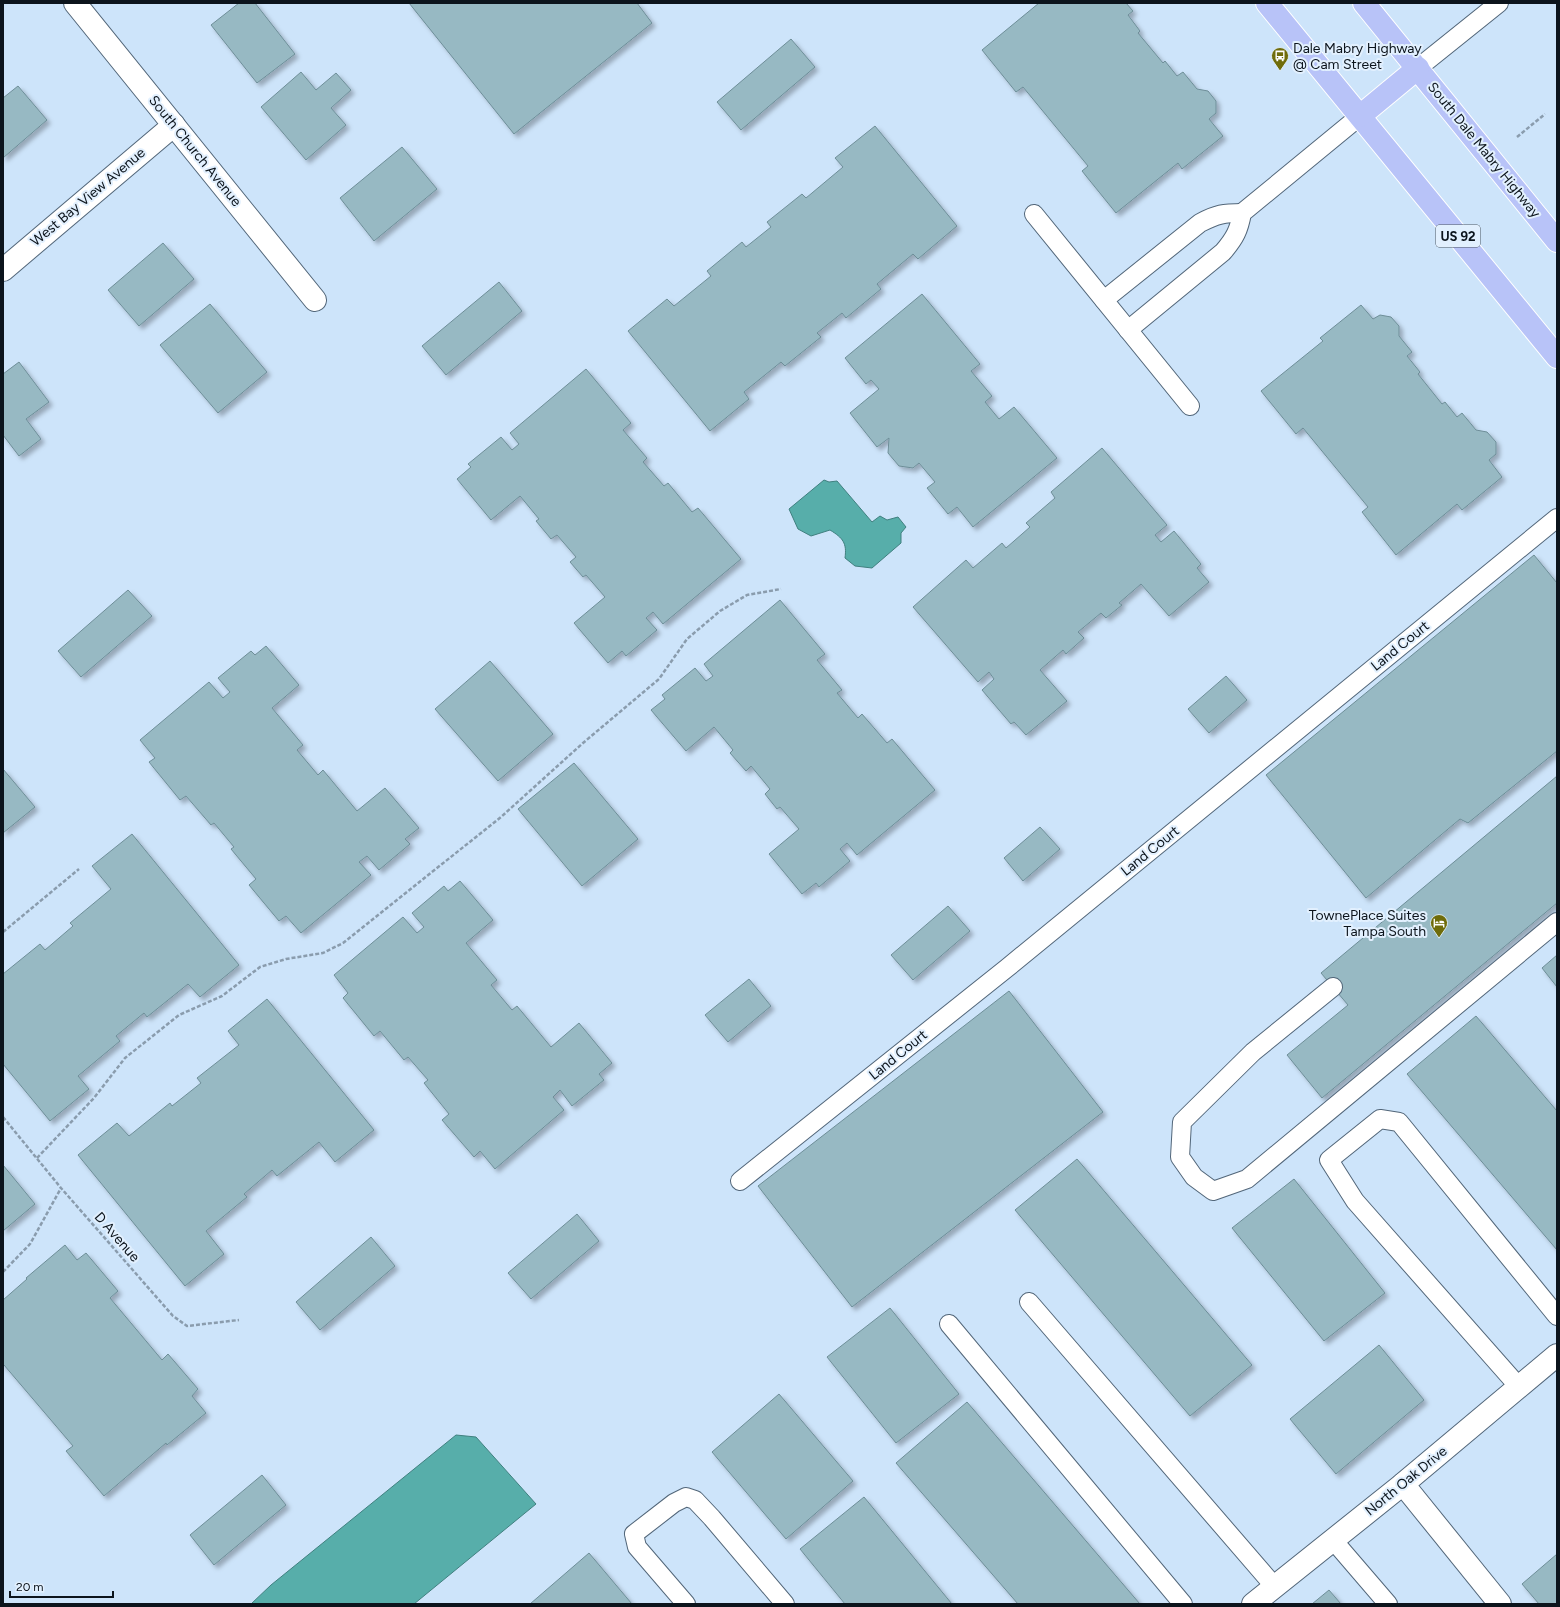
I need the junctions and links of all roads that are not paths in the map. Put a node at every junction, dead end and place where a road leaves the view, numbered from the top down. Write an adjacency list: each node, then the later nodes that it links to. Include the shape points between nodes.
1 (75, 3): 7 (street, South Church Avenue)
2 (1267, 3): 6 (main road, US 92)
3 (1364, 3): 5 (main road, South Dale Mabry Highway)
4 (1499, 3): 5 (lane)
5 (1418, 68): 6 (main road); 10 (main road, South Dale Mabry Highway)
6 (1360, 116): 8 (lane); 15 (main road, US 92)
7 (174, 125): 11 (street, West Bay View Avenue); 12 (street, South Church Avenue)
8 (1242, 213): 13 (lane, via 1215,215 1200,223); 14 (lane, via 1234,239 1223,252)
9 (1034, 214): 13 (lane)
10 (1557, 241)
11 (3, 270)
12 (316, 300)
13 (1104, 300): 14 (lane)
14 (1128, 330): 16 (lane)
15 (1557, 357)
16 (1190, 406)
17 (1557, 518): 20 (lane, Land Court, via 1007,968)
18 (1557, 922): 19 (lane, via 1247,1179 1213,1191 1194,1177 1180,1157 1182,1122 1253,1052)
19 (1333, 987)
20 (740, 1181)
21 (1029, 1302): 28 (lane)
22 (1557, 1316): 25 (lane, via 1399,1122 1380,1119 1329,1160 1355,1201)
23 (949, 1324): 31 (lane)
24 (1557, 1355): 25 (street, North Oak Drive)
25 (1519, 1387): 26 (street, North Oak Drive)
26 (1403, 1484): 27 (street, North Oak Drive); 34 (street)
27 (1333, 1540): 28 (street, North Oak Drive); 33 (lane)
28 (1275, 1587): 32 (street, North Oak Drive)
29 (686, 1604): 30 (lane, via 637,1547 634,1534 674,1503 686,1497 695,1500 712,1518)
30 (785, 1604)
31 (1184, 1604)
32 (1253, 1604)
33 (1388, 1604)
34 (1500, 1604)

